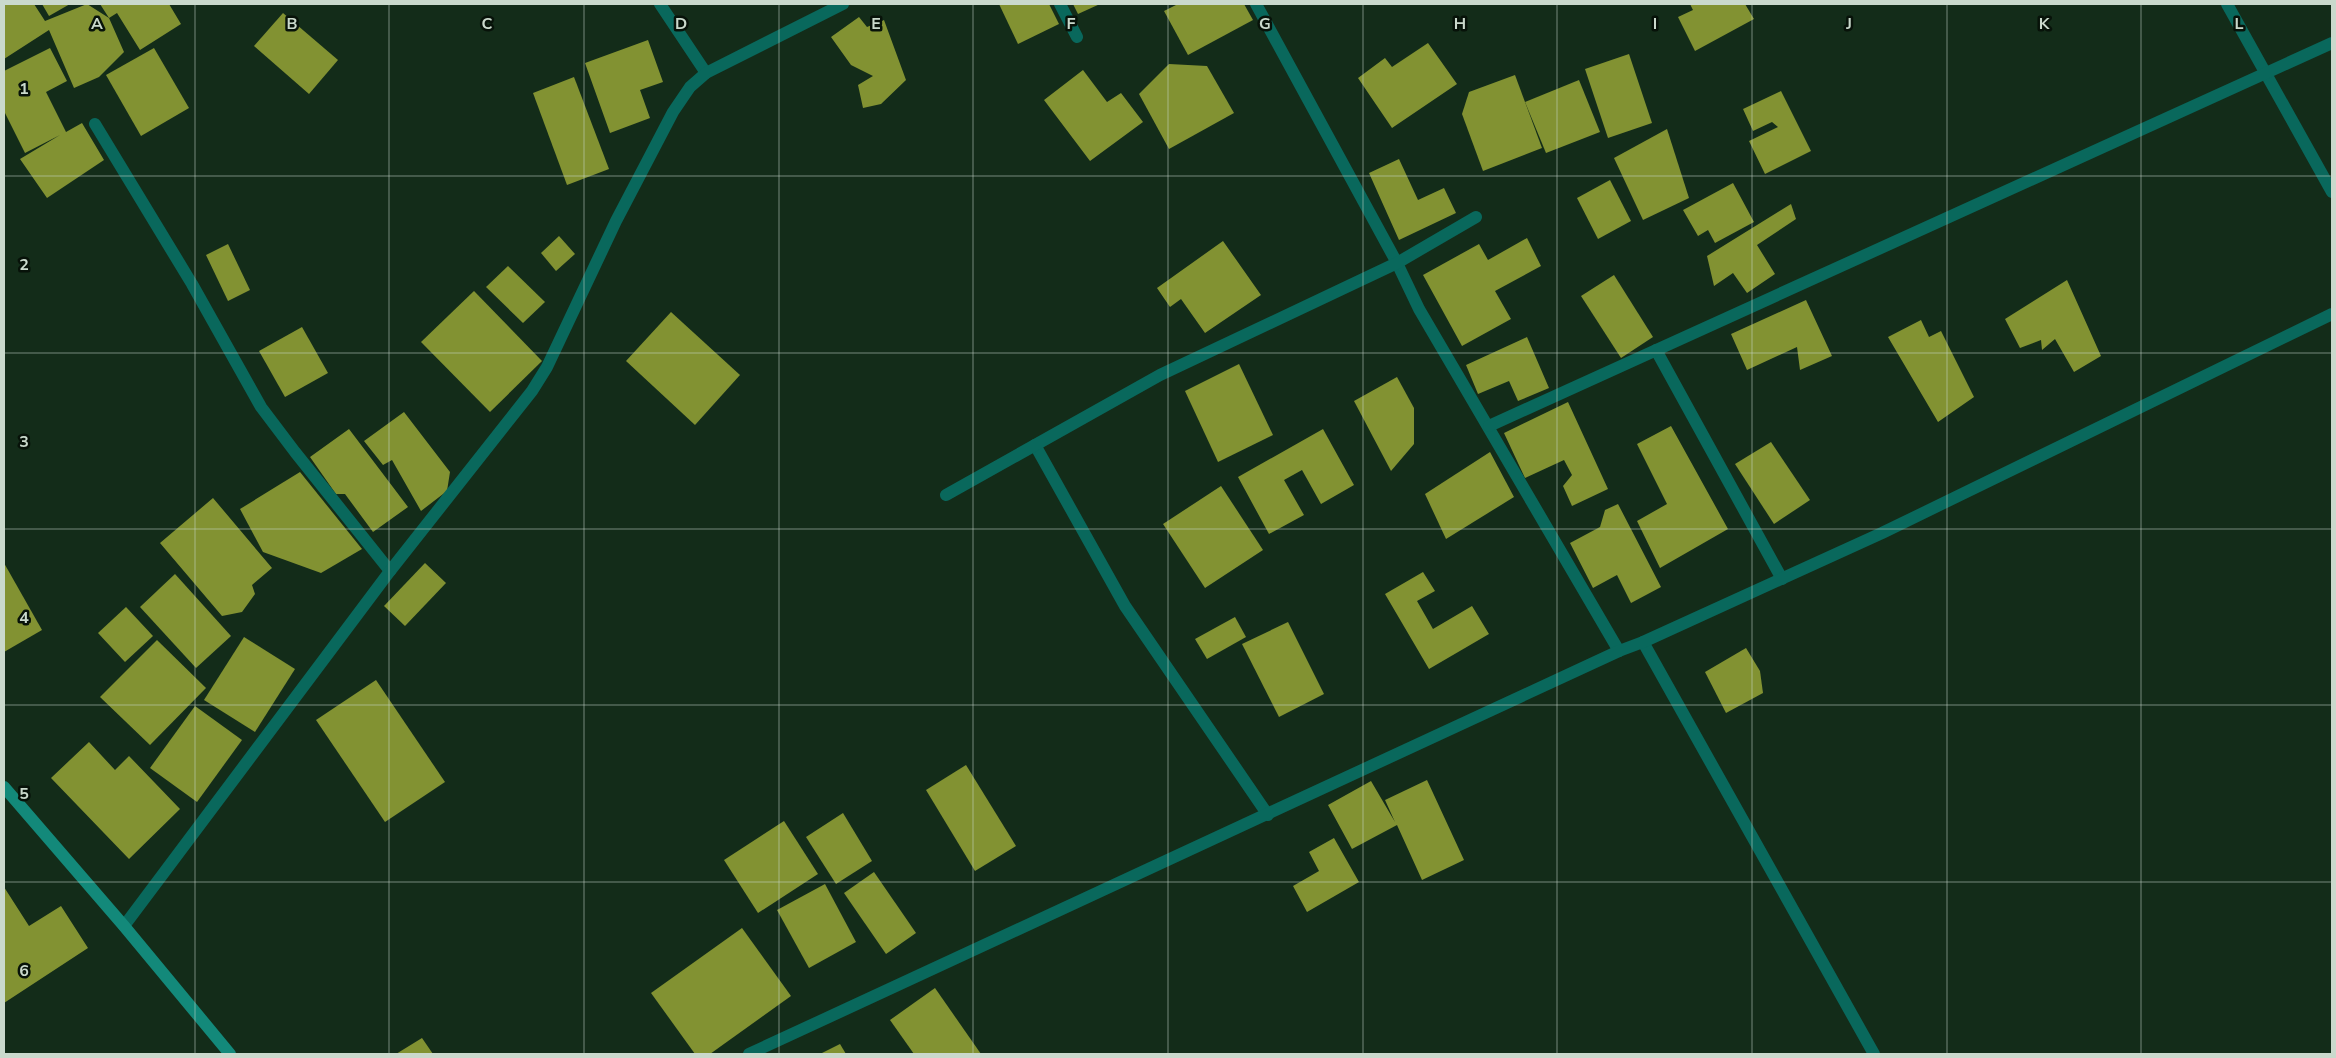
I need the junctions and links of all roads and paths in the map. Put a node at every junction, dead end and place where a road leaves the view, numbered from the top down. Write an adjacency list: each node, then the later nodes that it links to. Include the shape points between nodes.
1 (660, 4): 8 (street)
2 (843, 4): 8 (street)
3 (1060, 4): 6 (street)
4 (1256, 4): 13 (street)
5 (2227, 4): 9 (street)
6 (1077, 37)
7 (2332, 43): 9 (street)
8 (706, 73): 19 (street, via 690,88 674,112 532,391)
9 (2268, 74): 11 (street); 15 (street)
10 (95, 124): 19 (street, via 192,284 261,407)
11 (2332, 192)
12 (1476, 217): 13 (street)
13 (1397, 263): 16 (street, via 1419,308); 17 (street, via 1160,375)
14 (2332, 314): 20 (street)
15 (1656, 350): 16 (street); 20 (street)
16 (1489, 426): 22 (street)
17 (1035, 446): 18 (street); 24 (street, via 1125,606)
18 (946, 495)
19 (390, 571): 25 (street)
20 (1782, 579): 21 (street)
21 (1644, 642): 22 (street); 28 (street)
22 (1619, 651): 24 (street)
23 (4, 787): 25 (street)
24 (1268, 815): 27 (street)
25 (124, 926): 26 (street)
26 (230, 1054)
27 (749, 1054)
28 (1874, 1054)

